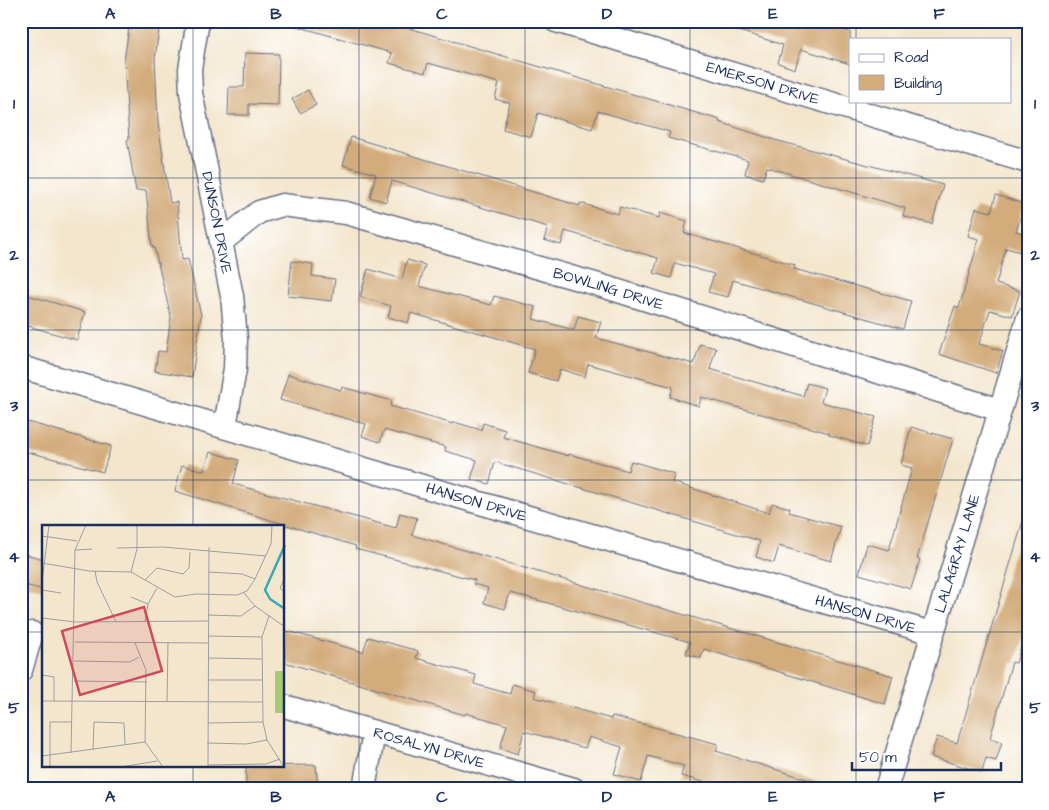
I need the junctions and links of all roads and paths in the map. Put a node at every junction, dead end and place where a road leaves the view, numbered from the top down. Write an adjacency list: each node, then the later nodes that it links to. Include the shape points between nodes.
1 (198, 21): 4 (street, DUNSON DRIVE, via 190,69 191,94)
2 (556, 21): 3 (street, EMERSON DRIVE)
3 (1028, 162)
4 (220, 242): 7 (street, BOWLING DRIVE, via 259,212 282,205 346,214 599,285); 8 (street, DUNSON DRIVE, via 232,296 236,339 235,369)
5 (1028, 318): 7 (street, LALAGRAY LANE)
6 (21, 367): 8 (street, HANSON DRIVE)
7 (1000, 410): 10 (street, LALAGRAY LANE)
8 (224, 426): 10 (street, HANSON DRIVE)
9 (32, 633): 11 (street)
10 (932, 633): 16 (street, LALAGRAY LANE)
11 (21, 670)
12 (285, 706): 13 (street, ROSALYN DRIVE)
13 (374, 732): 14 (street); 15 (street, ROSALYN DRIVE)
14 (364, 789)
15 (574, 789)
16 (886, 789)

